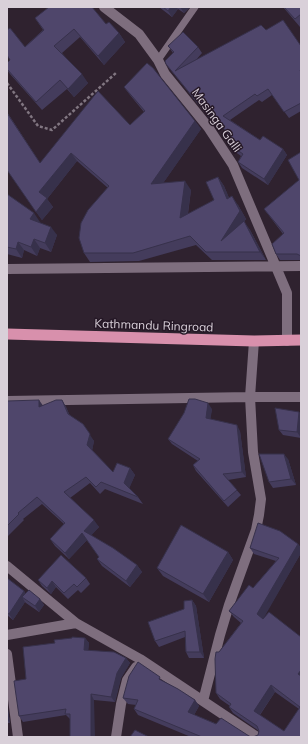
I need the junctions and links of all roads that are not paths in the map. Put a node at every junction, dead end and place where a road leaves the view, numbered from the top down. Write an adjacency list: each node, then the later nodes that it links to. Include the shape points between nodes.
1 (104, 7): 3 (street, Masinga Galli, via 139,34)
2 (195, 7): 3 (lane)
3 (158, 60): 4 (street, Masinga Galli, via 165,74 208,127 233,165)
4 (275, 266): 5 (street); 6 (street); 10 (street, Masinga Galli, via 287,293)
5 (301, 266)
6 (7, 269)
7 (7, 334): 9 (highway, Kathmandu Ringroad)
8 (301, 340): 10 (highway, Kathmandu Ringroad)
9 (254, 341): 10 (highway, Kathmandu Ringroad); 11 (street)
10 (287, 341)
11 (250, 397): 12 (street); 13 (street); 19 (street, via 253,452 261,499 260,515 229,605)
12 (301, 397)
13 (7, 400)
14 (7, 566): 15 (street)
15 (76, 623): 16 (street); 18 (street)
16 (7, 635)
17 (7, 654): 20 (street)
18 (140, 659): 19 (street); 21 (street, via 127,680)
19 (203, 701): 22 (street)
20 (18, 737)
21 (116, 737)
22 (257, 737)

